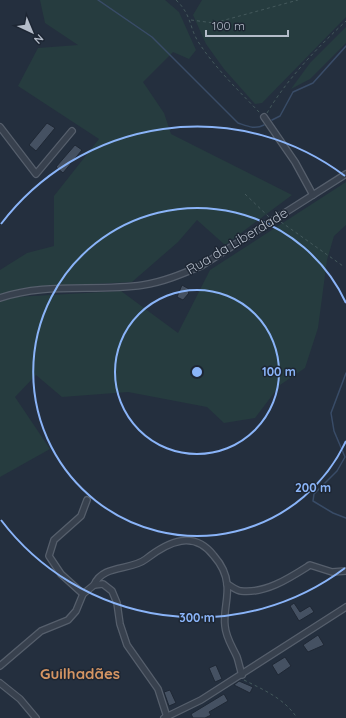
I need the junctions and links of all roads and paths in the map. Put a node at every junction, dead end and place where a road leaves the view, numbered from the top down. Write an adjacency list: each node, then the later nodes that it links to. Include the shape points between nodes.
1 (176, 0): 3 (path, via 184,7)
2 (298, 0): 3 (path, via 214,23)
3 (190, 20): 5 (path, via 202,48)
4 (346, 21): 5 (path, via 306,62 275,99)
5 (264, 118): 10 (street)
6 (0, 127): 7 (street, via 36,174)
7 (72, 131)
8 (346, 174): 10 (street, Rua da Liberdade)
9 (245, 194): 11 (path)
10 (313, 195): 11 (street, Rua da Liberdade)
11 (274, 219): 12 (path); 13 (street, Rua da Liberdade, via 201,266 169,279 143,285 29,291)
12 (343, 266)
13 (0, 298)
14 (87, 500): 18 (street, via 81,516 54,540 49,556 61,574)
15 (346, 571): 16 (street, via 332,572 310,565 282,582 258,590 240,591)
16 (227, 584): 17 (street, via 221,565 207,547 193,540 177,541 156,551 142,562 111,570 97,578); 21 (street, via 225,625)
17 (94, 585): 18 (street); 23 (street, via 103,584 112,591 127,645 158,690)
18 (83, 594): 20 (street, via 76,611 68,620 41,631)
19 (346, 606): 21 (street)
20 (0, 666)
21 (240, 676): 23 (street, via 201,700); 25 (path, via 275,696)
22 (0, 683): 24 (street, via 20,699)
23 (165, 717)
24 (36, 718)
25 (298, 718)

